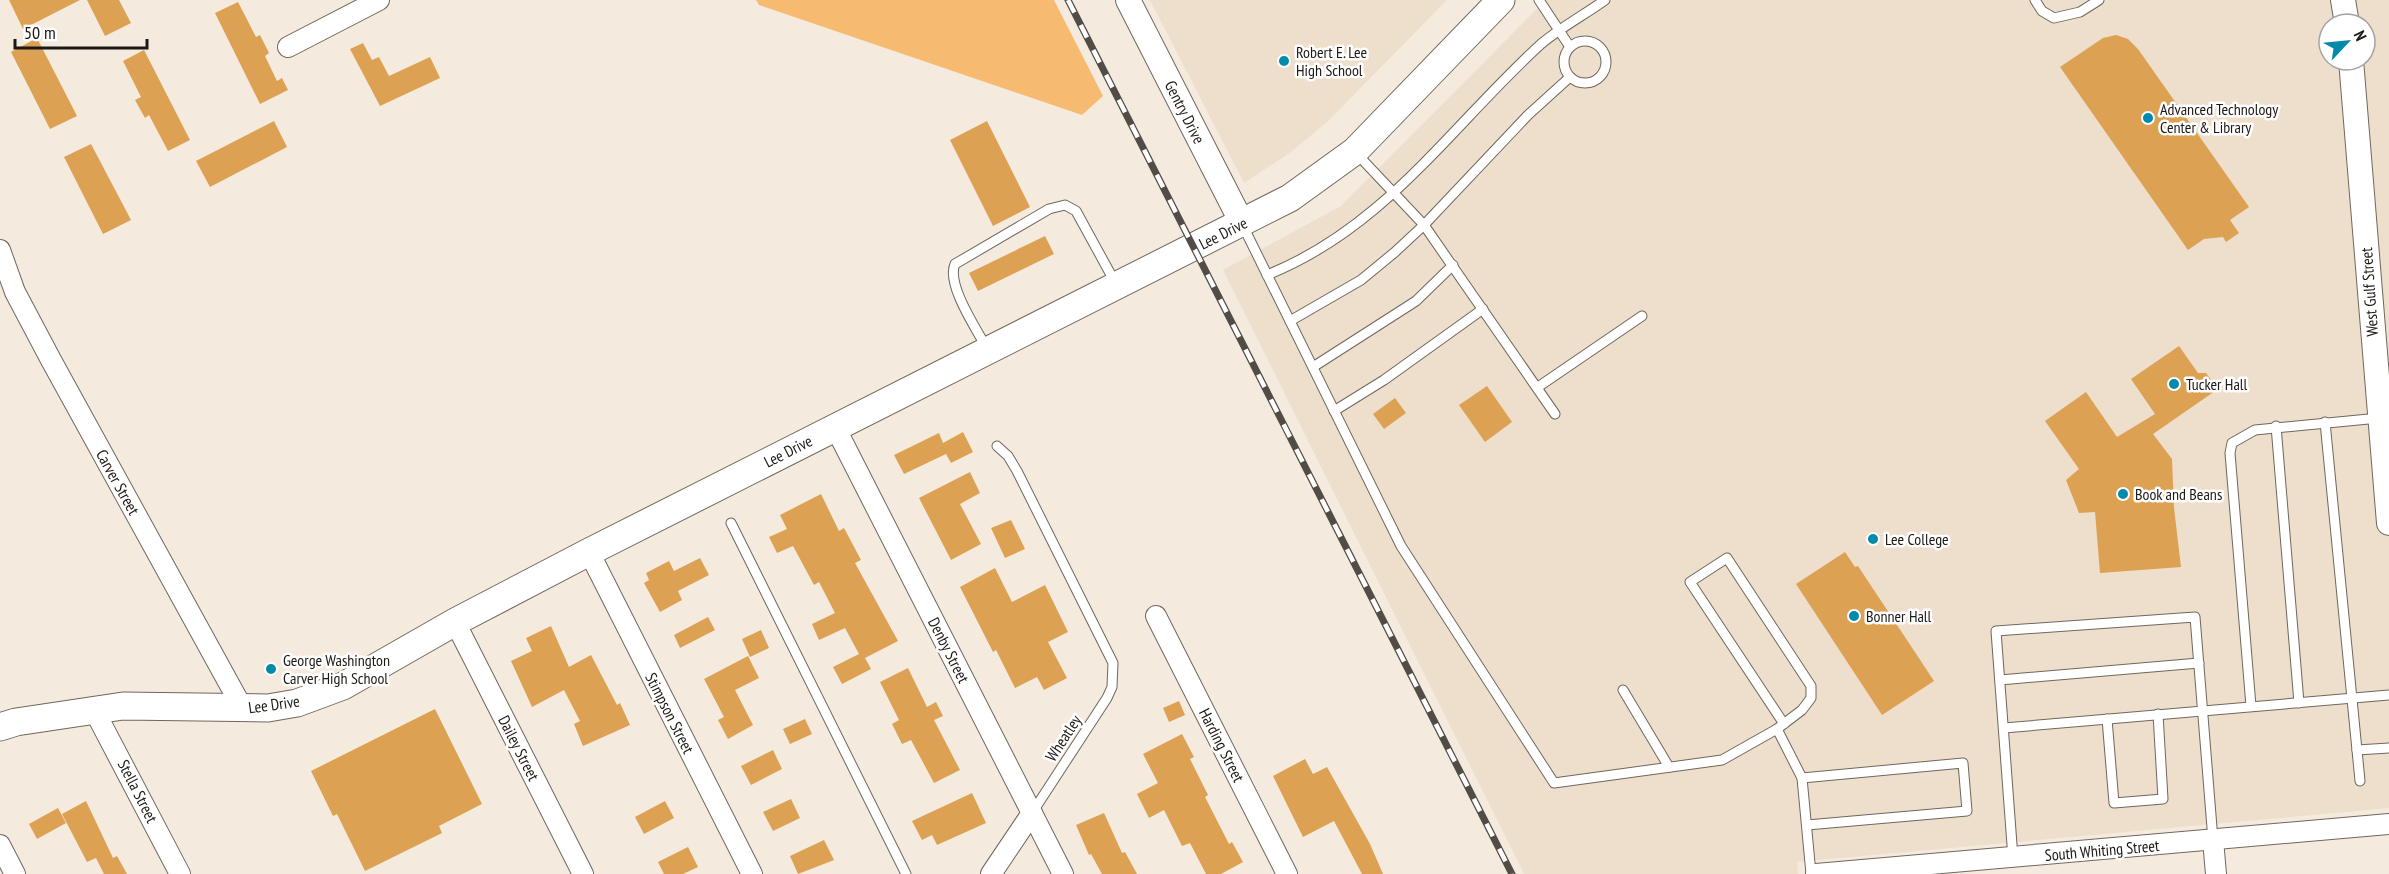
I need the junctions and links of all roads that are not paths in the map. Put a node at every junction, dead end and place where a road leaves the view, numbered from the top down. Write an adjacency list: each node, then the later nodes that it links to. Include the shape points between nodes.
1 (379, 0): 9 (street)
2 (1128, 0): 15 (street, Gentry Drive)
3 (1501, 0): 13 (main road, Lee Drive)
4 (1539, 0): 8 (lane)
5 (1605, 0): 8 (lane)
6 (2035, 0): 7 (lane, via 2042,11 2054,18 2080,12)
7 (2099, 0)
8 (1560, 32): 10 (lane); 14 (lane, via 1543,43)
9 (288, 47)
10 (1570, 47): 12 (lane, via 1564,58); 12 (lane, via 1590,42 1602,50 1606,64 1595,81 1582,83)
11 (2351, 72): 24 (street, West Gulf Street)
12 (1570, 77): 16 (lane)
13 (1355, 151): 14 (lane); 15 (main road, Lee Drive, via 1290,198)
14 (1395, 194): 16 (lane); 19 (lane, via 1326,246)
15 (1242, 224): 19 (lane); 20 (main road, Lee Drive)
16 (1424, 225): 18 (lane); 23 (lane, via 1361,280)
17 (0, 250): 48 (street, Carver Street, via 15,292)
18 (1453, 265): 21 (lane); 26 (lane, via 1416,301)
19 (1267, 275): 23 (lane)
20 (1117, 286): 25 (main road, Lee Drive); 25 (lane, via 1076,211 1065,205 1049,209 967,255 951,272)
21 (1483, 309): 27 (lane); 28 (lane)
22 (1642, 315): 27 (lane)
23 (1290, 321): 26 (lane)
24 (2381, 344): 30 (street, West Gulf Street)
25 (988, 350): 33 (main road, Lee Drive)
26 (1313, 367): 28 (lane)
27 (1538, 387): 29 (lane)
28 (1334, 411): 57 (lane, via 1401,546 1554,783)
29 (1555, 414)
30 (2379, 418): 31 (lane); 36 (street, West Gulf Street)
31 (2325, 422): 32 (lane); 44 (lane)
32 (2276, 426): 45 (lane); 46 (lane, via 2241,436 2232,443 2230,453)
33 (836, 427): 37 (main road, Lee Drive); 60 (street, Denby Street)
34 (997, 446): 60 (lane, Wheatley, via 1017,471 1113,663 1107,698)
35 (731, 523): 70 (lane)
36 (2389, 523)
37 (589, 552): 39 (main road, Lee Drive); 69 (street, Stimpson Street)
38 (1156, 616): 73 (street, Harding Street)
39 (455, 622): 48 (main road, Lee Drive, via 343,686 297,703); 68 (street, Dailey Street)
40 (2199, 663): 41 (lane); 41 (lane, via 2195,617 1996,631); 49 (lane)
41 (2000, 680): 54 (lane)
42 (1623, 690): 57 (lane)
43 (2389, 695): 44 (lane)
44 (2352, 698): 45 (lane); 56 (lane)
45 (2299, 703): 46 (lane)
46 (2251, 706): 49 (lane)
47 (94, 710): 48 (main road, Lee Drive, via 123,706); 53 (main road, Lee Drive); 67 (street, Stella Street)
48 (243, 710)
49 (2203, 711): 50 (lane); 63 (lane)
50 (2158, 714): 51 (lane); 51 (lane, via 2163,799 2114,803)
51 (2108, 719): 54 (lane)
52 (1781, 726): 52 (lane, via 1802,710 1811,698 1811,686 1727,558 1689,582); 57 (lane, via 1722,760); 58 (lane)
53 (0, 727)
54 (2004, 728): 65 (lane)
55 (2389, 748): 56 (lane)
56 (2357, 750): 59 (lane)
57 (1669, 767)
58 (1802, 778): 62 (lane); 62 (lane, via 1963,763 1967,811)
59 (2360, 781)
60 (1032, 813): 71 (street); 72 (street, Denby Street)
61 (2389, 824): 63 (street, South Whiting Street)
62 (1807, 825): 74 (lane)
63 (2213, 840): 65 (street, South Whiting Street); 76 (street)
64 (0, 845): 66 (street)
65 (2014, 866): 75 (street, South Whiting Street)
66 (15, 874)
67 (180, 874)
68 (583, 874)
69 (752, 874)
70 (906, 874)
71 (991, 874)
72 (1064, 874)
73 (1287, 874)
74 (1811, 874)
75 (1816, 874)
76 (2216, 874)

